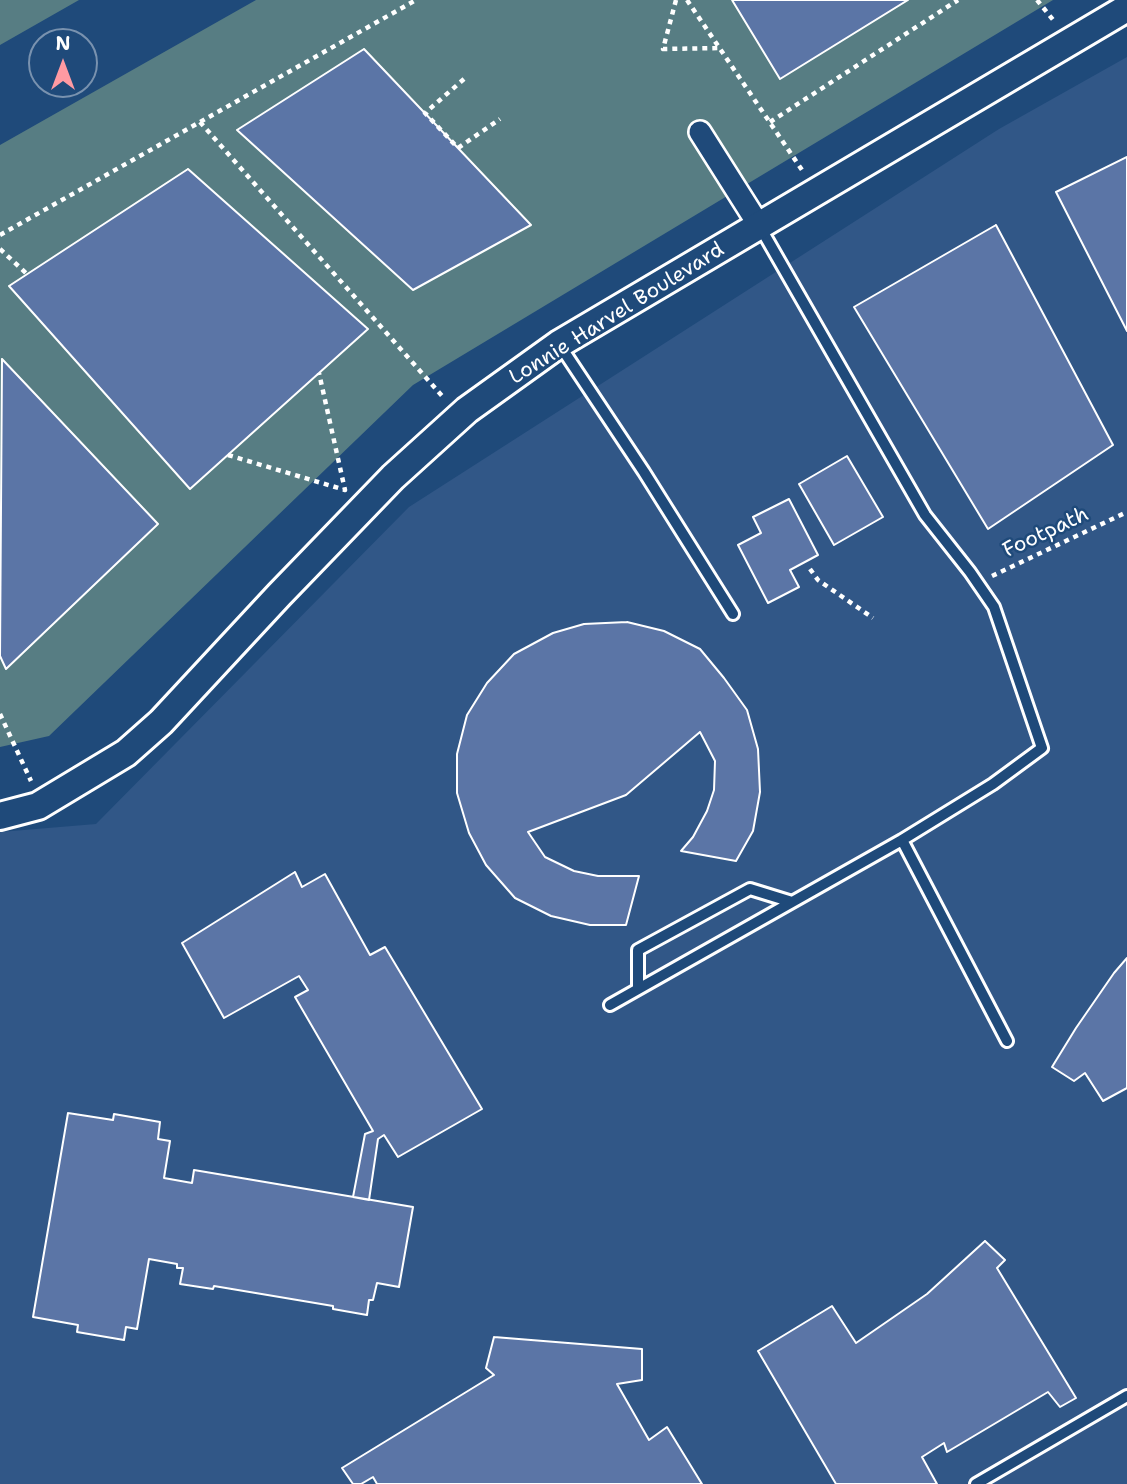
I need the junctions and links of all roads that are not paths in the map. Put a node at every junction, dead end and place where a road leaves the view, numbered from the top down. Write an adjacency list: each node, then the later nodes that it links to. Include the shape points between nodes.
1 (1127, 8): 3 (street, Lonnie Harvel Boulevard)
2 (699, 132): 3 (street)
3 (760, 227): 4 (street, Lonnie Harvel Boulevard); 7 (lane, via 925,515 994,607 1042,748)
4 (559, 344): 5 (lane); 6 (street, Lonnie Harvel Boulevard, via 467,410 393,477 161,722 126,753 38,806)
5 (733, 614)
6 (0, 816)
7 (902, 840): 8 (lane); 11 (lane)
8 (792, 902): 9 (lane); 9 (lane, via 750,889 638,950)
9 (638, 989): 10 (lane)
10 (610, 1005)
11 (1007, 1041)
12 (1127, 1396): 13 (lane)
13 (976, 1484)

